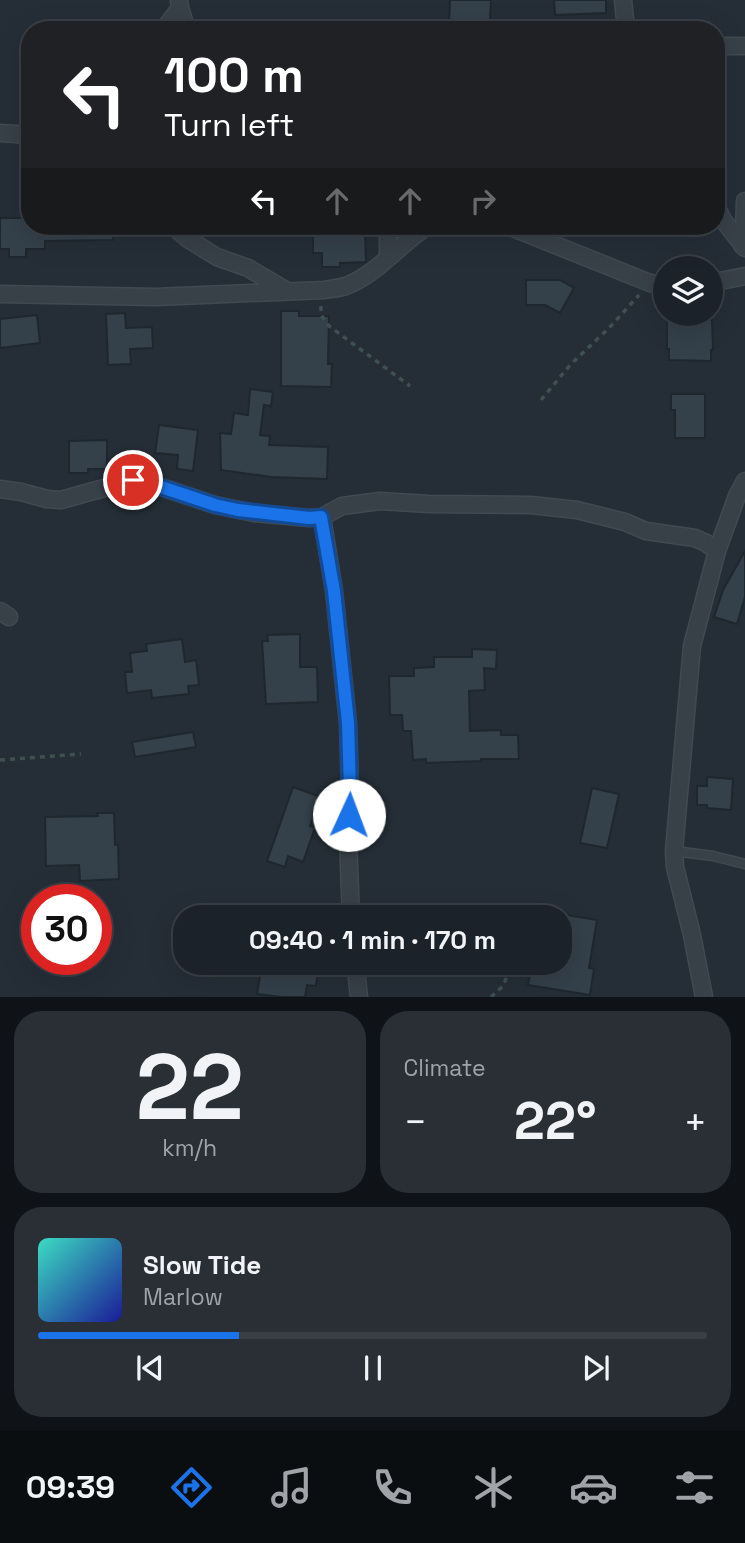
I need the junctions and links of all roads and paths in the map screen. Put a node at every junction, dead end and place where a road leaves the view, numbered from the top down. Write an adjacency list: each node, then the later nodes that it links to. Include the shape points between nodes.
1 (623, 0): 5 (street)
2 (179, 4): 3 (street); 4 (street)
3 (169, 21)
4 (184, 21)
5 (625, 21)
6 (745, 46): 7 (street)
7 (725, 47)
8 (0, 133): 9 (street)
9 (21, 134)
10 (745, 201): 16 (street)
11 (725, 222): 16 (street)
12 (183, 235): 23 (street, via 217,257)
13 (388, 235): 17 (street)
14 (415, 235): 17 (street)
15 (531, 235): 20 (street)
16 (744, 246)
17 (388, 258): 21 (street)
18 (745, 276): 19 (street)
19 (723, 280)
20 (653, 282)
21 (337, 288): 23 (street); 25 (path, via 320,311 329,326)
22 (653, 288): 26 (path, via 571,364)
23 (288, 291): 24 (street, via 156,298)
24 (0, 294)
25 (410, 386)
26 (541, 400)
27 (745, 481): 30 (street)
28 (0, 489): 29 (street, via 61,500 133,480 238,510)
29 (321, 517): 30 (street, via 342,506 380,501 531,505 578,510 646,530 695,538); 35 (street, via 348,723)
30 (717, 551): 33 (street, via 692,646)
31 (81, 754): 32 (path)
32 (0, 760)
33 (674, 851): 34 (lane); 40 (street)
34 (745, 864)
35 (351, 905)
36 (356, 975): 38 (street)
37 (508, 975): 39 (path)
38 (359, 997)
39 (491, 997)
40 (704, 997)

